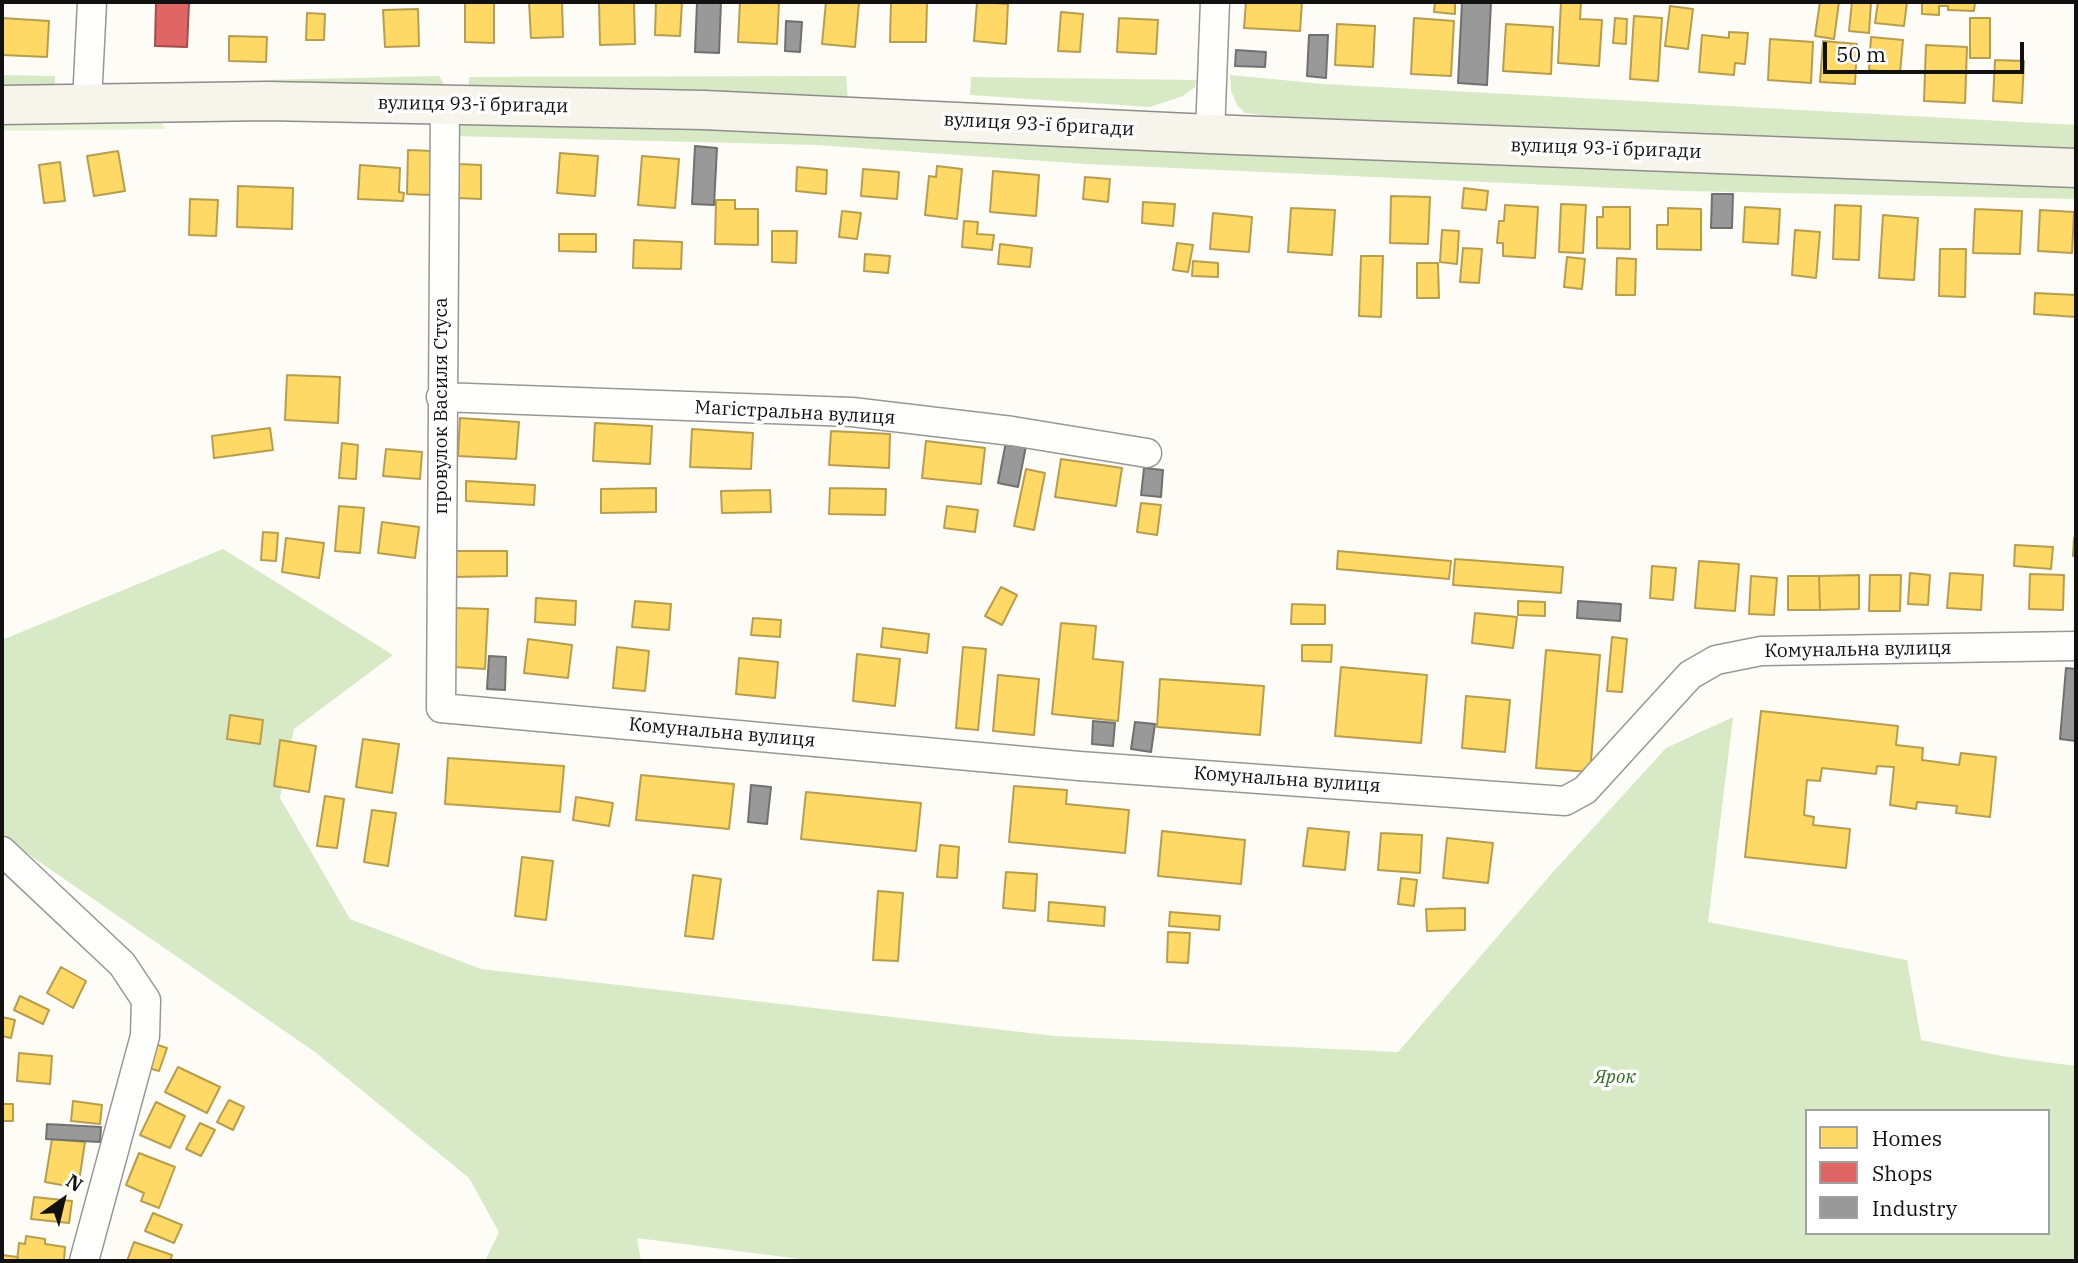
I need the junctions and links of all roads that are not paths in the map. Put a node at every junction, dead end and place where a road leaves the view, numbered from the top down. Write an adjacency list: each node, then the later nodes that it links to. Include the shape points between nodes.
1 (92, 2): 3 (street)
2 (1215, 2): 6 (street)
3 (87, 102): 4 (main road, вулиця 93-ї бригади); 5 (main road, вулиця 93-ї бригади)
4 (445, 104): 6 (main road, вулиця 93-ї бригади, via 717,110); 8 (street, провулок Василя Стуса)
5 (2, 105)
6 (1210, 134): 7 (main road, вулиця 93-ї бригади)
7 (2076, 168)
8 (441, 397): 9 (street, Магістральна вулиця, via 852,412 1012,430); 11 (street, провулок Василя Стуса)
9 (1147, 453)
10 (2076, 646): 11 (street, Комунальна вулиця, via 1761,651 1716,660 1690,675 1585,790 1565,801 1079,766)
11 (441, 708)
12 (2, 851): 13 (street, via 122,964 146,1000 148,1016)
13 (84, 1261)

